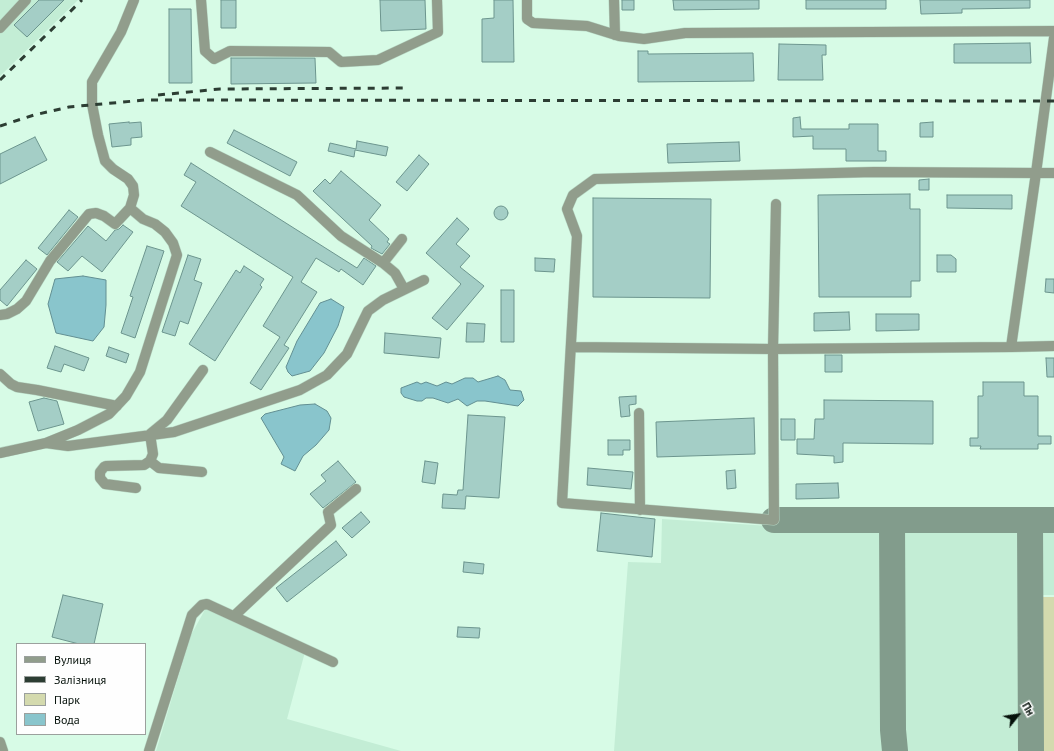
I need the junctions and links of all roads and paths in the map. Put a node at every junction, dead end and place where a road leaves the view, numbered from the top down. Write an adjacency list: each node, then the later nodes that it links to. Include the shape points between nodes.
1 (26, 0): 7 (lane)
2 (134, 0): 16 (lane, via 121,32 92,82 91,99 105,161 133,186 134,195)
3 (201, 0): 4 (lane, via 205,51 214,58 230,51 329,52 341,62 378,60 438,32)
4 (436, 0)
5 (527, 0): 9 (lane, via 527,19 533,23 587,26)
6 (614, 0): 9 (lane)
7 (0, 28)
8 (1054, 31): 9 (lane, via 686,33 644,39)
9 (615, 35)
10 (1054, 38): 11 (lane)
11 (1051, 87): 13 (lane)
12 (210, 152): 18 (lane, via 297,195 341,236)
13 (1036, 173): 14 (lane); 23 (lane); 24 (lane, via 874,172 595,179 573,195 567,209 577,236)
14 (1054, 173)
15 (776, 204): 25 (lane)
16 (130, 208): 21 (lane, via 115,224 104,216 89,214 50,261 26,301 17,309); 28 (lane, via 165,232 173,243 177,255 140,372)
17 (402, 239): 18 (lane)
18 (383, 263): 20 (lane, via 395,274)
19 (424, 280): 20 (lane)
20 (404, 289): 30 (lane, via 382,300 368,311 347,354 327,375 300,390 189,428)
21 (0, 315)
22 (1054, 346): 23 (lane)
23 (1011, 347): 25 (lane)
24 (571, 348): 25 (lane); 37 (lane, via 562,502)
25 (773, 348): 37 (lane, via 774,520)
26 (203, 370): 30 (lane, via 167,420)
27 (0, 374): 28 (lane, via 17,387)
28 (117, 406): 31 (lane, via 98,420)
29 (639, 412): 37 (lane)
30 (150, 434): 31 (lane, via 68,446); 33 (lane, via 153,454)
31 (46, 443): 32 (lane)
32 (0, 453)
33 (150, 461): 34 (lane, via 159,468); 35 (lane, via 144,465 106,466 100,472 100,478 105,484)
34 (202, 472)
35 (136, 488)
36 (356, 489): 38 (lane, via 328,512 331,525)
37 (640, 510)
38 (234, 616): 39 (lane); 40 (lane, via 207,604 202,605 192,615)
39 (333, 662)
40 (149, 751)

